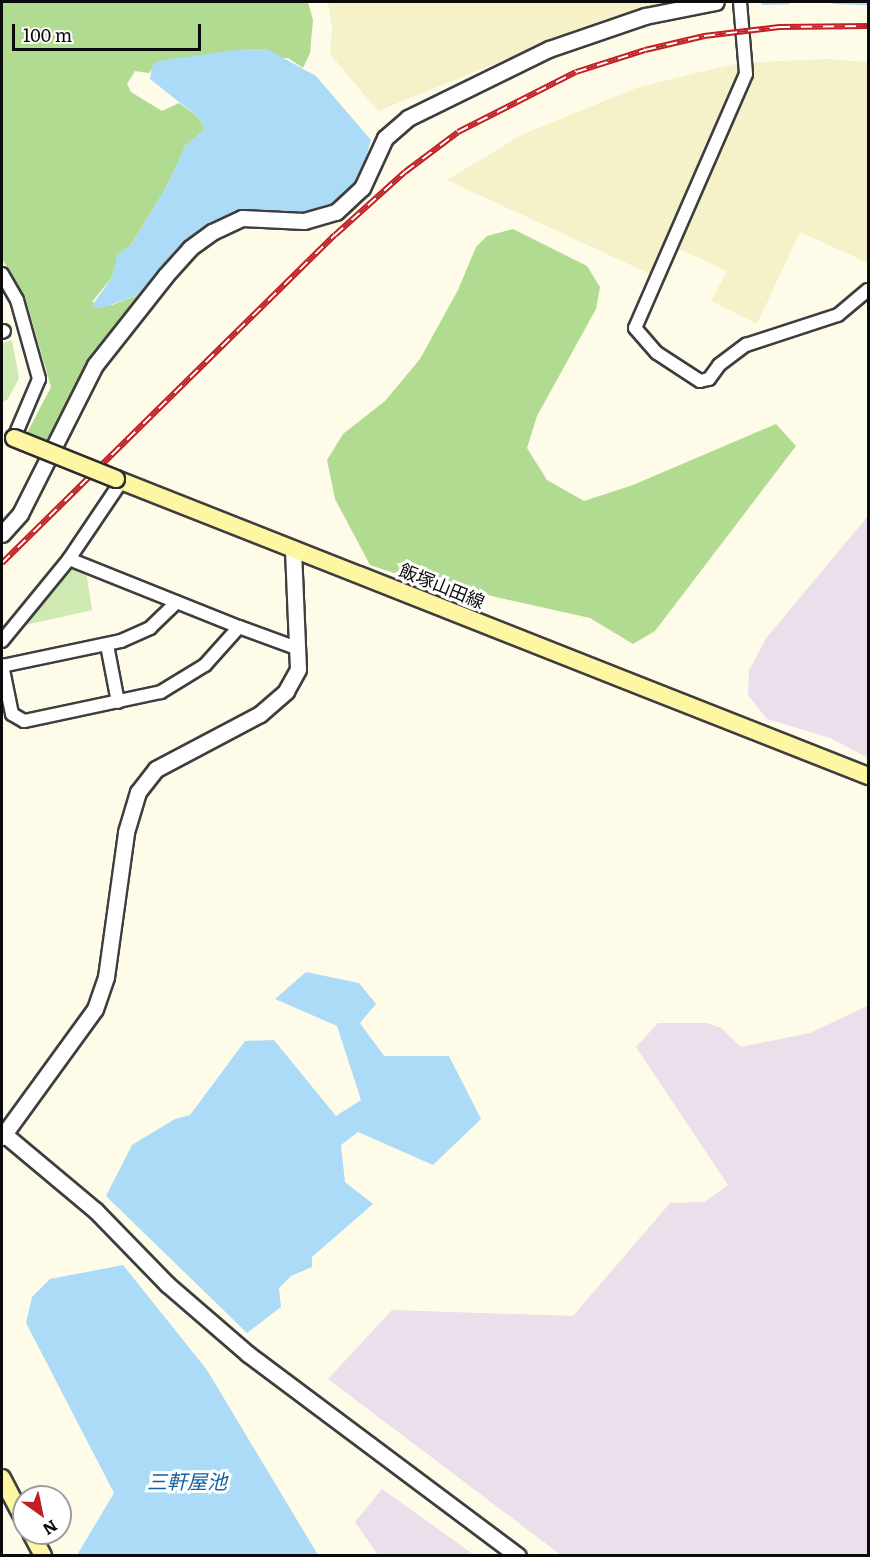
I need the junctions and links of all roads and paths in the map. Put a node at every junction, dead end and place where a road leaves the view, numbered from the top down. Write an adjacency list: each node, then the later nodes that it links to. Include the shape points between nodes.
1 (716, 2): 7 (street, via 645,16 549,48 408,118 386,138 362,188 336,212 304,221 242,218 197,243 159,283 95,365 20,514)
2 (740, 2): 4 (street, via 746,74 635,328 657,353 700,381 709,379 719,365 746,345 838,315)
3 (2, 274): 5 (street, via 17,300 39,380)
4 (868, 290)
5 (8, 435): 6 (main road, 飯塚山田線, bridge)
6 (118, 481): 8 (main road, 飯塚山田線); 9 (street)
7 (2, 534)
8 (293, 549): 14 (street); 17 (main road, 飯塚山田線)
9 (69, 559): 10 (street); 12 (street)
10 (177, 602): 11 (street); 13 (street, via 150,628)
11 (239, 627): 14 (street); 16 (street, via 205,665 183,682 161,692)
12 (2, 641)
13 (107, 645): 15 (street); 16 (street)
14 (299, 649): 18 (street, via 298,669 286,691 260,714 156,769 138,792 126,832 106,976 95,1009)
15 (2, 666): 16 (street, via 12,714 24,721)
16 (118, 702)
17 (868, 776)
18 (2, 1136): 21 (street, via 96,1211 167,1284 248,1354)
19 (2, 1478): 20 (main road)
20 (12, 1497)
21 (518, 1556)

